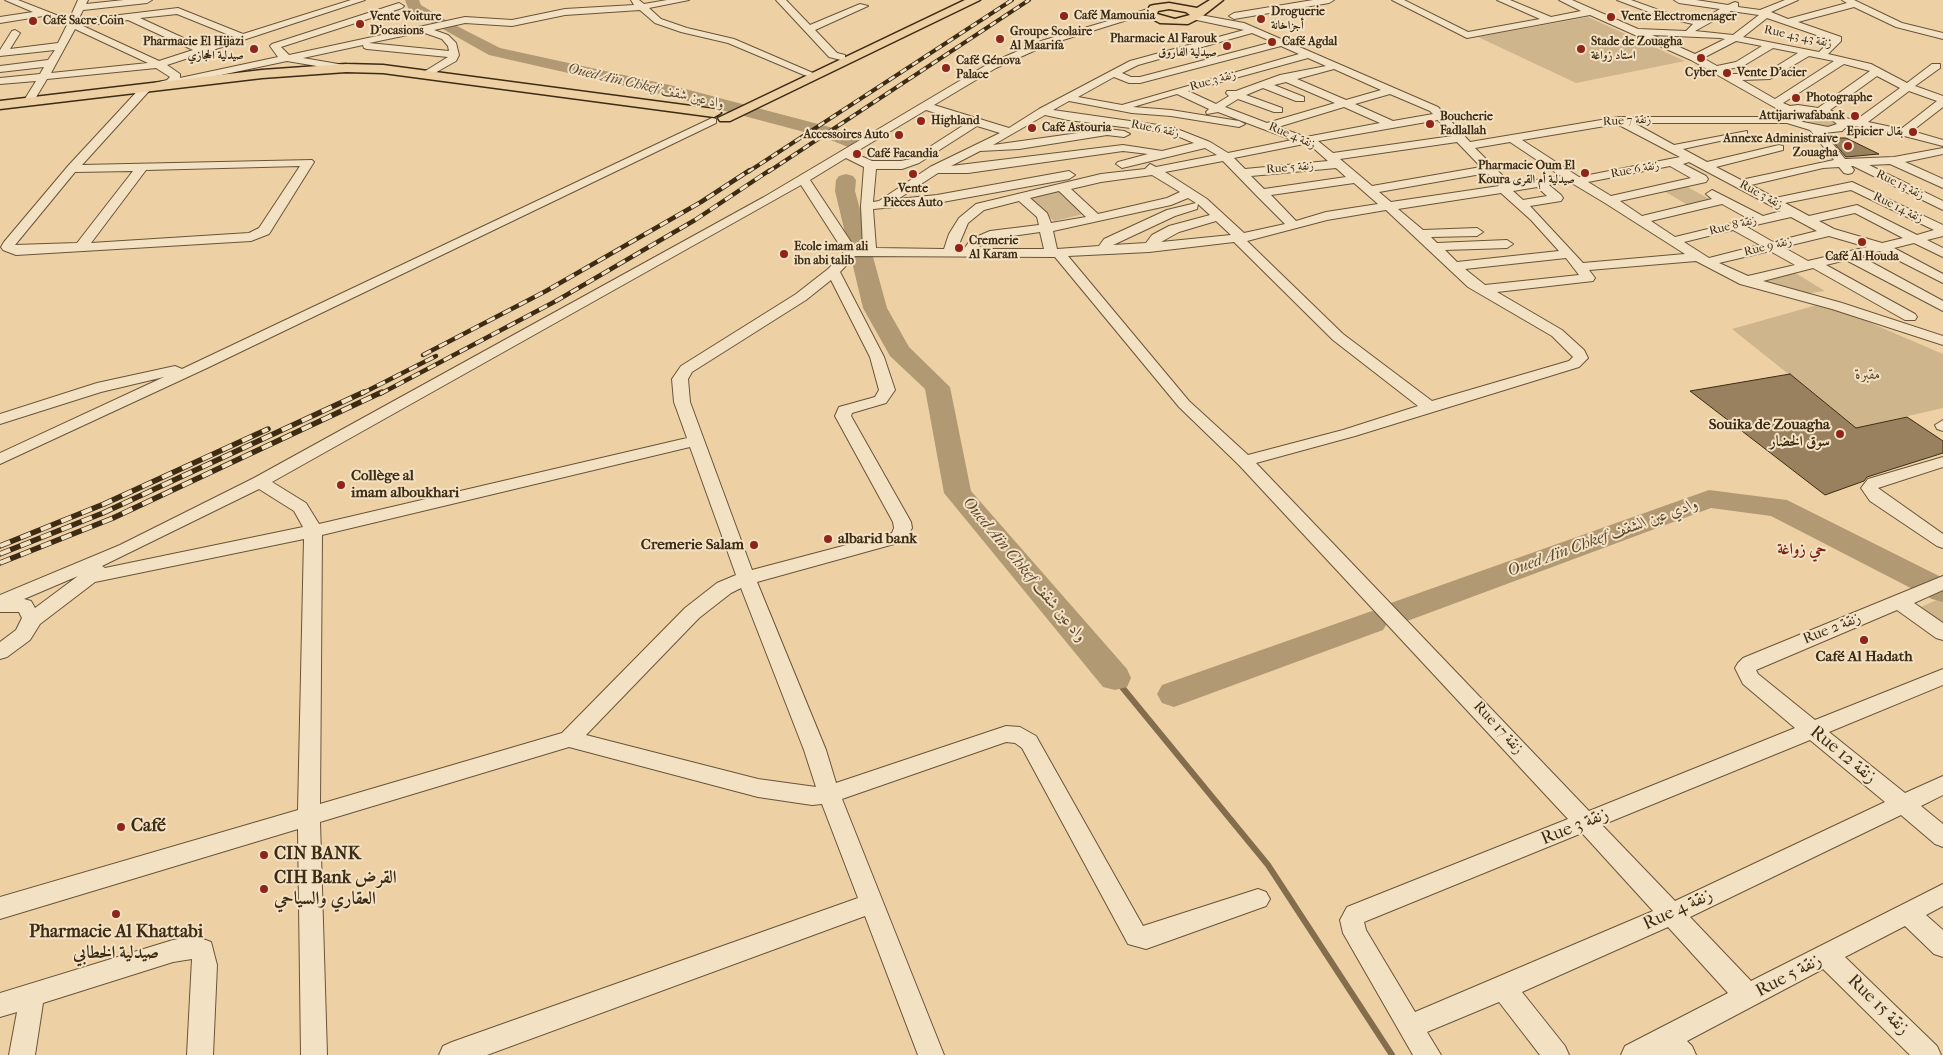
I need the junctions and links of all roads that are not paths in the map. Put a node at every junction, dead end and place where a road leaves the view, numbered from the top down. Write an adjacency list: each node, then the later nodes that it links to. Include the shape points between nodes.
1 (10, 0): 31 (street)
2 (147, 0): 23 (street)
3 (360, 0): 50 (street)
4 (684, 0): 24 (street)
5 (781, 0): 44 (street)
6 (854, 0): 44 (street, via 866,5)
7 (961, 0): 64 (main road)
8 (974, 0): 95 (main road)
9 (1202, 0): 27 (main road)
10 (1217, 0): 33 (main road)
11 (1287, 0): 36 (street, via 1235,9)
12 (1329, 0): 20 (street)
13 (1397, 0): 38 (street, via 1467,34)
14 (1502, 0): 38 (street)
15 (1564, 0): 28 (street)
16 (1622, 0): 40 (street)
17 (1682, 0): 29 (street)
18 (1745, 0): 29 (street)
19 (1793, 0): 32 (street)
20 (1301, 2): 36 (street)
21 (1824, 2): 30 (street)
22 (1851, 2): 30 (street); 49 (street, via 1899,25)
23 (81, 4): 41 (street)
24 (637, 4): 43 (street, via 564,12 512,23 465,20); 75 (street, via 658,21 730,41)
25 (399, 6): 63 (street, via 278,44 275,48)
26 (1661, 6): 35 (street)
27 (1161, 7): 33 (main road); 33 (main road, via 1180,22); 99 (street, via 1029,49 975,75)
28 (1587, 7): 38 (street); 46 (street)
29 (1730, 7): 32 (street); 35 (street)
30 (1840, 8): 39 (street)
31 (44, 13): 37 (street); 41 (street)
32 (1764, 14): 39 (street); 51 (street)
33 (1195, 15): 36 (street)
34 (130, 17): 41 (street); 50 (street, via 178,12); 57 (street)
35 (1712, 18): 40 (street)
36 (1233, 19): 45 (street)
37 (0, 20)
38 (1550, 20)
39 (1788, 22): 42 (street)
40 (1703, 23): 47 (street)
41 (72, 24): 56 (street); 68 (street)
42 (1804, 27): 55 (street); 62 (street, via 1838,39)
43 (423, 29): 52 (street); 61 (street, via 446,38 453,45)
44 (809, 29): 64 (street, via 833,55)
45 (1253, 30): 53 (street); 76 (street, via 1152,56)
46 (1639, 32): 47 (street, Rue 43 زنقة 43); 54 (street)
47 (1688, 32): 51 (street, Rue 43 زنقة 43); 54 (street, via 1687,38)
48 (15, 33): 59 (street)
49 (1943, 36)
50 (242, 37): 57 (street)
51 (1736, 37): 55 (street, Rue 43 زنقة 43); 65 (street)
52 (348, 42): 61 (street); 63 (street)
53 (1282, 43): 60 (street); 81 (street)
54 (1668, 45): 65 (street)
55 (1776, 45): 58 (street, Rue 43 زنقة 43); 73 (street, via 1739,64)
56 (62, 46): 59 (street); 67 (street)
57 (200, 50): 68 (street)
58 (1808, 52): 62 (street, Rue 43 زنقة 43); 80 (street, via 1766,77)
59 (1, 53)
60 (1307, 54): 69 (street); 84 (street, Rue 3 زنقة)
61 (454, 55): 77 (street, via 443,66)
62 (1821, 55): 66 (street, Rue 43 زنقة 43)
63 (284, 56): 71 (street); 83 (street)
64 (841, 57): 75 (main road)
65 (1695, 58): 73 (street)
66 (1843, 60): 74 (street, Rue 43 زنقة 43); 96 (street)
67 (52, 63): 72 (street); 78 (street)
68 (160, 65): 78 (street); 83 (street, via 174,74)
69 (1336, 66): 79 (street); 87 (street)
70 (1936, 66): 86 (street)
71 (346, 68): 77 (main road); 83 (main road)
72 (0, 69)
73 (1716, 69): 80 (street)
74 (1877, 71): 86 (street, Rue 43 زنقة 43); 104 (street)
75 (808, 73): 95 (main road)
76 (1113, 73): 81 (street); 91 (street)
77 (426, 75): 106 (main road)
78 (44, 76): 82 (street); 94 (street)
79 (1284, 77): 85 (street); 97 (street)
80 (1730, 77): 96 (street)
81 (1131, 80): 100 (street, via 1130,92)
82 (0, 81)
83 (168, 83): 89 (main road); 106 (main road, via 360,73 681,114)
84 (1202, 84): 88 (street, Rue 3 زنقة); 90 (street)
85 (1263, 84): 90 (street); 92 (street)
86 (1907, 87): 93 (street, Rue 43 زنقة 43); 114 (street)
87 (1392, 90): 97 (street); 108 (street, via 1423,103)
88 (1178, 91): 100 (street, Rue 3 زنقة); 101 (street, Rue 4 زنقة)
89 (140, 93): 94 (main road); 102 (main road); 150 (street)
90 (1237, 95): 101 (street); 103 (street)
91 (1068, 98): 100 (street, via 1118,108); 105 (street)
92 (1300, 99)
93 (1943, 101): 120 (street)
94 (28, 102): 98 (main road)
95 (754, 102): 106 (main road)
96 (1776, 103): 107 (street)
97 (1345, 105): 115 (street); 116 (street)
98 (0, 106)
99 (924, 106): 113 (street); 136 (street)
100 (1143, 106): 110 (street); 118 (street)
101 (1219, 108): 110 (street); 116 (street, Rue 4 زنقة)
102 (0, 110)
103 (1278, 110)
104 (1821, 110): 107 (street, Rue 7 زنقة, via 1801,108); 112 (street)
105 (1043, 111): 109 (street, Rue 6 زنقة); 119 (street)
106 (721, 115): 227 (street)
107 (1788, 115): 111 (street, Rue 7 زنقة); 117 (street)
108 (1440, 116): 115 (street); 126 (street)
109 (1068, 117): 118 (street, Rue 6 زنقة); 121 (street)
110 (1199, 118): 116 (street); 118 (street)
111 (1619, 120): 124 (street, Rue 7 زنقة); 130 (street, Rue 3 زنقة)
112 (1842, 121): 114 (street); 117 (street, via 1843,126 1838,129)
113 (976, 122): 119 (street); 147 (street, via 915,161 888,167)
114 (1859, 123): 120 (street)
115 (1391, 124): 125 (street)
116 (1272, 127): 125 (street, Rue 4 زنقة)
117 (1815, 129): 144 (street)
118 (1176, 131): 128 (street, Rue 6 زنقة)
119 (1010, 132): 132 (street)
120 (1904, 132): 123 (street)
121 (1096, 133): 129 (street); 132 (street); 134 (street, via 1144,138)
122 (1743, 133): 130 (street)
123 (1917, 136): 127 (street); 133 (street)
124 (1513, 139): 126 (street, Rue 7 زنقة); 158 (street)
125 (1306, 140): 137 (street); 140 (street, Rue 4 زنقة)
126 (1463, 142): 140 (street, Rue 5 زنقة); 151 (street)
127 (1943, 143)
128 (1206, 144): 134 (street); 137 (street, Rue 6 زنقة)
129 (1123, 148): 135 (street); 152 (street, via 1109,154)
130 (1674, 148): 139 (street, Rue 3 زنقة)
131 (1779, 148): 149 (street)
132 (979, 149): 152 (street)
133 (1943, 149): 138 (street)
134 (1182, 150): 135 (street)
135 (1165, 153): 142 (street)
136 (846, 154): 147 (street); 156 (street)
137 (1225, 156): 153 (street); 154 (street, Rue 6 زنقة)
138 (1924, 156): 141 (street); 146 (street)
139 (1692, 158): 143 (street, Rue 6 زنقة); 149 (street, Rue 3 زنقة)
140 (1334, 160): 154 (street, Rue 5 زنقة); 157 (street, Rue 4 زنقة)
141 (1894, 160): 145 (street); 162 (street)
142 (1140, 161): 153 (street); 176 (street, via 937,199)
143 (1674, 163): 155 (street, Rue 6 زنقة); 159 (street, via 1702,178)
144 (1844, 164): 145 (street); 161 (street, via 1823,164); 163 (street)
145 (1857, 164): 178 (street, Rue 13 زنقة)
146 (1943, 164)
147 (870, 165): 179 (street)
148 (143, 166): 150 (street); 205 (street); 205 (street, via 308,162 264,231 251,237)
149 (1708, 166): 161 (street, Rue 3 زنقة)
150 (72, 168): 205 (street, via 8,247 16,251)
151 (1491, 169): 165 (street); 167 (street)
152 (934, 170): 176 (street)
153 (1154, 171): 164 (street); 169 (street)
154 (1242, 173): 170 (street, Rue 6 زنقة)
155 (1614, 174): 158 (street, Rue 6 زنقة); 168 (street)
156 (803, 179): 209 (street); 234 (street, via 606,292)
157 (1356, 179): 167 (street, Rue 4 زنقة); 170 (street)
158 (1575, 180): 160 (street, Rue 6 زنقة); 172 (street)
159 (1690, 182): 166 (street); 173 (street)
160 (1539, 183): 165 (street, Rue 6 زنقة); 177 (street, via 1557,198)
161 (1741, 184): 175 (street, Rue 3 زنقة)
162 (1943, 184)
163 (1852, 186): 175 (street); 181 (street); 182 (street, Rue 14 زنقة)
164 (1062, 187): 171 (street); 186 (street)
165 (1506, 188): 177 (street); 180 (street, Rue 6 زنقة)
166 (1664, 188): 168 (street); 185 (street)
167 (1369, 190): 180 (street, Rue 4 زنقة)
168 (1646, 192): 172 (street)
169 (1188, 193): 174 (street); 186 (street)
170 (1261, 193): 190 (street, Rue 6 زنقة)
171 (1022, 197): 192 (street, via 1043,216); 212 (street, via 993,202 971,213 955,234)
172 (1609, 200): 187 (street)
173 (1723, 200): 185 (street); 188 (street)
174 (1203, 202): 184 (street); 208 (street, via 1170,213 1109,242)
175 (1774, 202): 183 (street, Rue 3 زنقة)
176 (884, 203): 179 (street)
177 (1521, 204): 214 (street)
178 (1939, 204): 182 (street)
179 (868, 206): 207 (street)
180 (1389, 207): 190 (street, Rue 6 زنقة, via 1326,216); 197 (street, Rue 4 زنقة)
181 (1857, 210): 189 (street); 199 (street)
182 (1901, 210): 194 (street, Rue 14 زنقة)
183 (1794, 212): 188 (street, Rue 8 زنقة); 189 (street, Rue 3 زنقة)
184 (1220, 216): 198 (street); 206 (street, via 1174,230 1157,238)
185 (1696, 216): 187 (street, via 1678,211); 193 (street)
186 (1094, 218): 192 (street)
187 (1640, 220): 200 (street)
188 (1760, 220): 191 (street, Rue 8 زنقة)
189 (1808, 220): 196 (street, Rue 3 زنقة)
190 (1293, 225): 198 (street, Rue 6 زنقة)
191 (1735, 226): 193 (street, Rue 8 زنقة); 202 (street)
192 (1046, 229): 210 (street); 213 (street, via 985,237)
193 (1714, 231): 200 (street, Rue 8 زنقة)
194 (1943, 231): 199 (street)
195 (1477, 232): 197 (street)
196 (1829, 232): 202 (street, Rue 9 زنقة); 204 (street, Rue 3 زنقة)
197 (1420, 234): 203 (street, Rue 4 زنقة)
198 (1240, 239): 206 (street, Rue 6 زنقة); 228 (street, via 1338,337)
199 (1912, 240): 204 (street); 211 (street)
200 (1673, 241): 216 (street)
201 (1507, 244): 203 (street)
202 (1772, 246): 216 (street, Rue 9 زنقة); 217 (street)
203 (1434, 247): 218 (street, Rue 4 زنقة)
204 (1882, 247): 215 (street); 221 (street, Rue 3 زنقة)
205 (80, 248)
206 (1149, 248): 208 (street, Rue 6 زنقة)
207 (869, 251): 209 (street, Rue 6 زنقة); 212 (street, Rue 6 زنقة)
208 (1102, 251): 210 (street, Rue 6 زنقة)
209 (852, 252): 220 (street)
210 (1055, 253): 213 (street, Rue 6 زنقة); 232 (street, Rue 17 زنقة, via 1184,404)
211 (1943, 253)
212 (949, 254): 213 (street, Rue 6 زنقة)
213 (966, 254)
214 (1569, 254): 218 (street); 219 (street)
215 (1849, 256): 217 (street); 224 (street)
216 (1703, 260): 219 (street, Rue 9 زنقة); 222 (street)
217 (1811, 265): 222 (street); 225 (street)
218 (1455, 266): 223 (street, Rue 4 زنقة)
219 (1580, 267): 223 (street, via 1588,278)
220 (833, 272): 230 (street, via 801,297 683,372 680,386 682,402); 239 (street, via 877,357 887,390 881,400 846,410 843,416 902,522 902,533 891,542)
221 (1943, 278)
222 (1745, 281): 226 (street)
223 (1482, 290): 228 (street, Rue 4 زنقة, via 1557,333 1576,349 1581,358 1574,364)
224 (1943, 307)
225 (1910, 317)
226 (1940, 338)
227 (202, 365): 229 (street, via 97,388); 231 (street)
228 (1430, 407): 232 (street, via 1350,433)
229 (0, 419)
230 (696, 441): 235 (street); 239 (street)
231 (0, 459)
232 (1245, 461): 254 (street, Rue 17 زنقة)
233 (1940, 466): 236 (street, via 1874,483 1870,490)
234 (260, 482): 235 (street, via 300,507); 237 (street)
235 (313, 531): 238 (street); 253 (street)
236 (1943, 542)
237 (126, 549): 238 (street); 242 (street)
238 (90, 577): 243 (street)
239 (746, 578): 249 (street, via 711,596 692,613); 251 (street, via 815,750)
240 (1943, 582): 241 (street, Rue 2 زنقة)
241 (1899, 602): 244 (street); 246 (street, Rue 2 زنقة, via 1750,662)
242 (0, 604): 243 (street, via 24,606)
243 (32, 620): 245 (street, via 27,632)
244 (1943, 633)
245 (3, 654)
246 (1746, 672): 248 (street, Rue 12 زنقة, via 1750,679)
247 (1943, 677): 248 (street, Rue 3 زنقة)
248 (1813, 730): 252 (street, Rue 12 زنقة); 254 (street, Rue 3 زنقة)
249 (569, 739): 251 (street, via 779,793); 253 (street)
250 (1943, 785): 252 (street, Rue 4 زنقة)
251 (829, 794): 257 (street, via 1006,734 1020,735 1029,742 1136,936 1146,938); 258 (street)
252 (1902, 804): 255 (street, Rue 12 زنقة); 261 (street, Rue 4 زنقة)
253 (310, 817): 259 (street); 273 (street)
254 (1586, 822): 261 (street, Rue 17 زنقة); 268 (street, Rue 3 زنقة, via 1355,915 1352,920 1355,933)
255 (1943, 837)
256 (1943, 894): 260 (street, Rue 5 زنقة)
257 (1258, 899)
258 (872, 903): 274 (street); 275 (street)
259 (0, 908)
260 (1908, 913): 262 (street); 263 (street, Rue 5 زنقة)
261 (1671, 914): 264 (street, Rue 4 زنقة); 266 (street, Rue 17 زنقة)
262 (1943, 946)
263 (1827, 956): 266 (street, Rue 5 زنقة); 270 (street, Rue 15 زنقة)
264 (1504, 988): 268 (street, Rue 4 زنقة); 277 (street)
265 (32, 996): 267 (street); 271 (street); 272 (street, via 195,946 202,950 205,965)
266 (1749, 997): 269 (street, Rue 5 زنقة)
267 (0, 1005)
268 (1409, 1026): 276 (street, Rue 3 زنقة)
269 (1674, 1047): 278 (street, Rue 5 زنقة)
270 (1919, 1052)
271 (22, 1055)
272 (200, 1055)
273 (314, 1055)
274 (452, 1055)
275 (931, 1055)
276 (1426, 1055)
277 (1556, 1055)
278 (1634, 1055)

